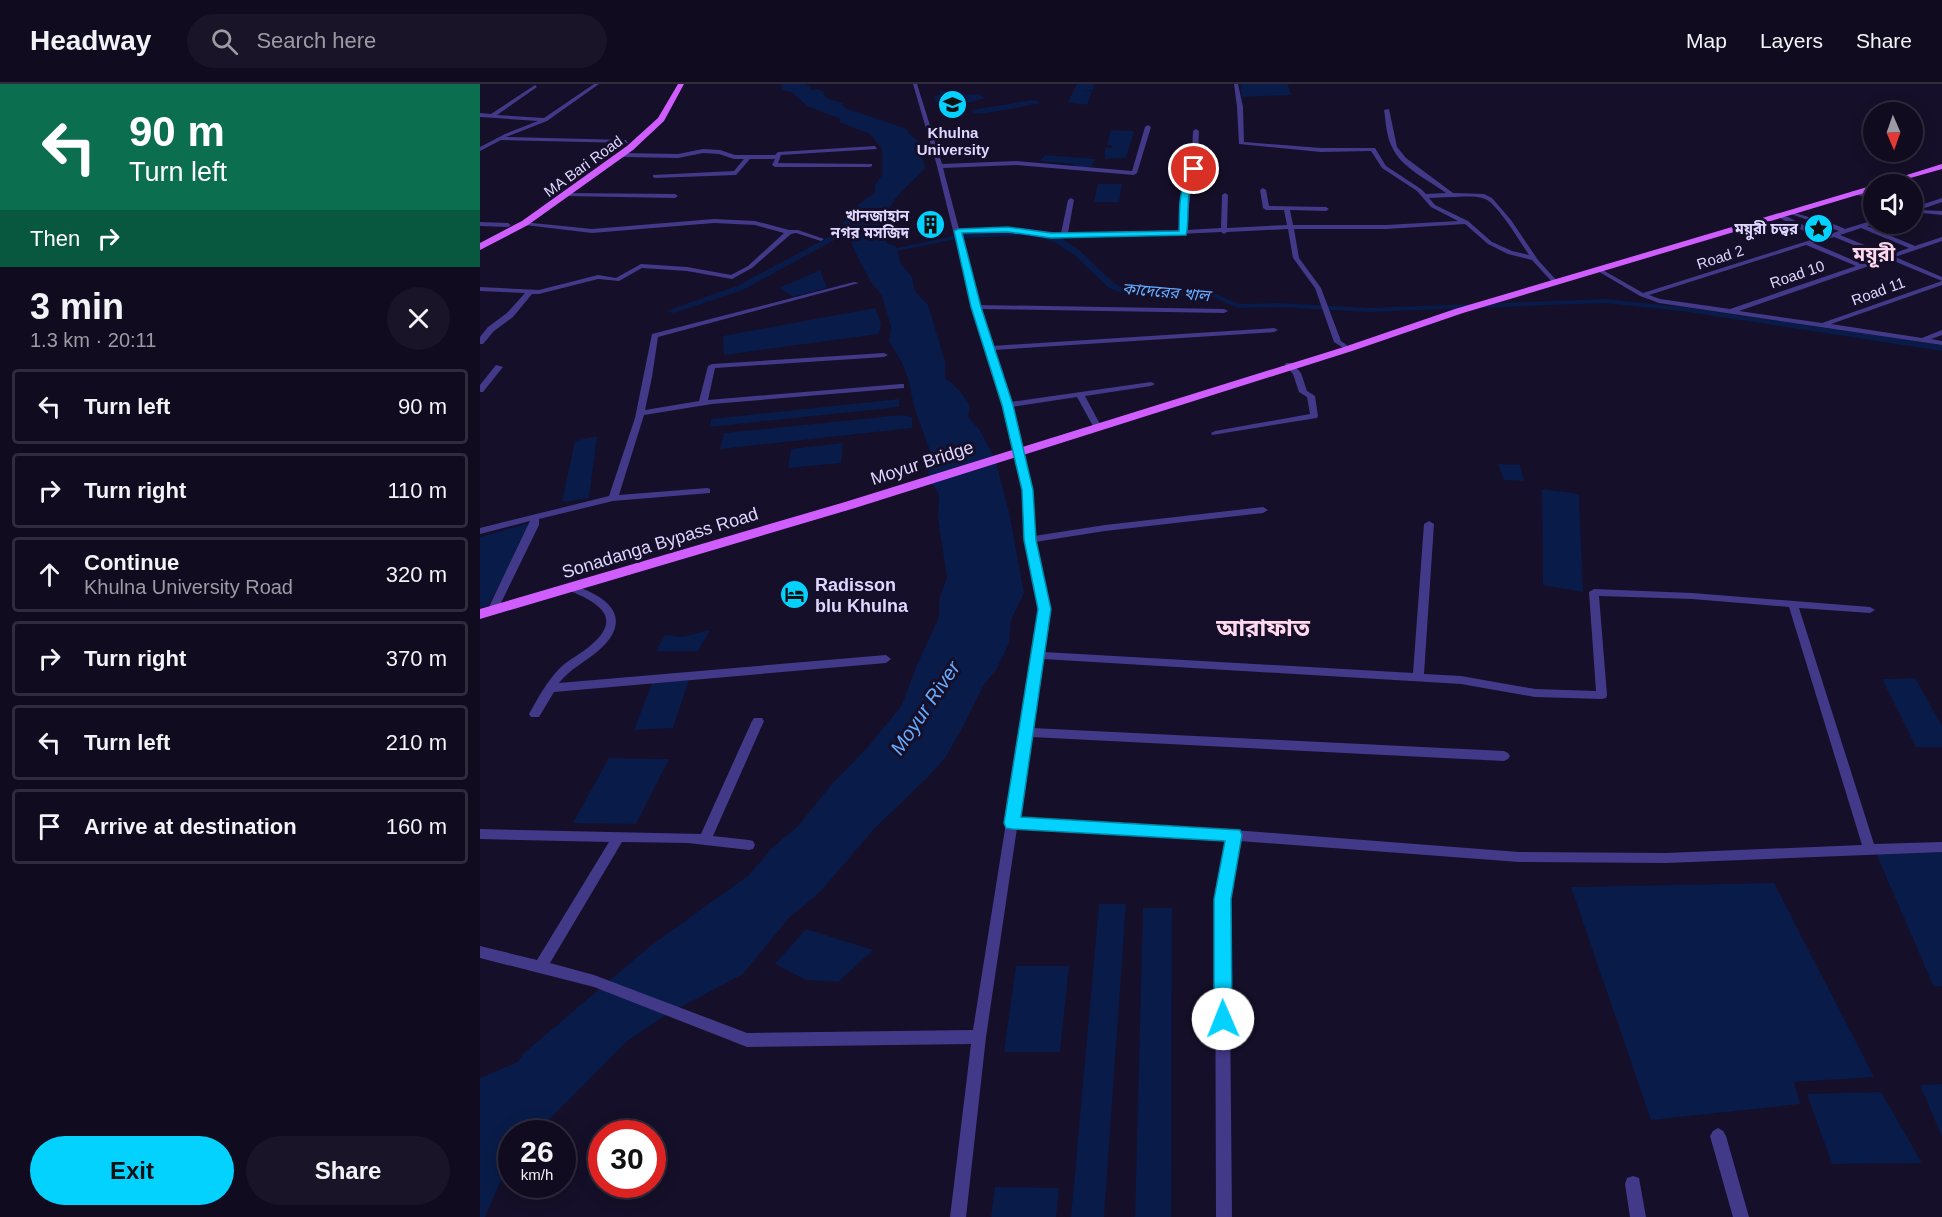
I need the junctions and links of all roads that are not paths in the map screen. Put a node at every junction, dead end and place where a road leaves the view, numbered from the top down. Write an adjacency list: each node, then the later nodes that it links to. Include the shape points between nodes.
1 (597, 84): 10 (street)
2 (671, 84): 14 (main road, MA Bari Road, via 654,113)
3 (681, 84): 17 (main road, MA Bari Road, via 649,132)
4 (915, 84): 21 (street)
5 (1236, 84): 33 (street, via 1241,143 1321,150 1373,149 1384,167)
6 (535, 86): 9 (street)
7 (1387, 110): 31 (street, via 1395,149)
8 (480, 115): 9 (street)
9 (491, 116): 10 (street)
10 (545, 120): 13 (street)
11 (1148, 127): 21 (street, via 1134,173 1016,163)
12 (1196, 131): 55 (street, via 1194,174 1186,195)
13 (500, 139): 14 (street); 16 (street)
14 (626, 142): 48 (main road, MA Bari Road)
15 (875, 148): 19 (street)
16 (480, 149)
17 (622, 155): 18 (street, via 678,156 703,151); 29 (main road, MA Bari Road)
18 (748, 157): 19 (street); 24 (street, via 736,173)
19 (778, 157): 20 (street, via 774,165)
20 (870, 165)
21 (940, 166): 51 (street)
22 (1942, 166): 23 (main road)
23 (1915, 174)
24 (656, 176)
25 (1263, 189): 39 (street, via 1266,208)
26 (1863, 190): 27 (main road, Moyur Bridge)
27 (1853, 193): 28 (street); 42 (main road, Moyur Bridge)
28 (1863, 194)
29 (566, 195): 32 (street); 46 (main road, MA Bari Road)
30 (1225, 195): 54 (street)
31 (1451, 195): 33 (street); 66 (street, via 1490,199)
32 (675, 196)
33 (1424, 196): 45 (street, via 1433,206)
34 (1071, 200): 56 (street)
35 (1942, 200): 37 (street)
36 (1923, 203): 37 (street)
37 (1929, 204): 38 (street)
38 (1923, 206)
39 (1287, 208): 40 (street); 50 (street)
40 (1326, 208)
41 (1923, 211): 43 (street)
42 (1790, 212): 44 (main road, Moyur Bridge); 52 (street)
43 (1942, 213)
44 (1780, 216): 58 (street); 68 (main road, Moyur Bridge)
45 (1466, 222): 50 (street); 66 (street, via 1490,243)
46 (525, 223): 53 (street, via 592,231 714,221 755,223); 63 (main road, MA Bari Road)
47 (480, 224): 48 (street)
48 (508, 225): 61 (main road, MA Bari Road)
49 (1861, 226): 52 (street, Road 2); 64 (street)
50 (1291, 227): 54 (street); 85 (street, via 1296,258 1318,288 1338,342)
51 (958, 231): 56 (street, via 1008,229); 75 (street)
52 (1844, 231): 57 (street, Road 2)
53 (789, 232): 59 (street); 73 (street, via 732,278 687,269 641,266 617,280 598,277)
54 (1224, 232): 55 (street)
55 (1183, 233): 56 (street)
56 (1064, 235)
57 (1835, 235): 58 (street, Road 2); 65 (street)
58 (1824, 238): 62 (street, Road 2)
59 (821, 239)
60 (1942, 239): 64 (street, Road 10)
61 (480, 240)
62 (1806, 243): 67 (street); 74 (street, Road 2)
63 (480, 248)
64 (1914, 248): 65 (street, Road 10)
65 (1889, 257): 67 (street, Road 10); 69 (street)
66 (1533, 258): 71 (street)
67 (1861, 267): 77 (street, Road 10)
68 (1599, 270): 71 (main road, Moyur Bridge); 74 (street)
69 (1942, 281): 78 (street, Road 11)
70 (856, 283): 95 (street, via 654,336 651,375)
71 (1556, 283): 85 (main road, Moyur Bridge)
72 (480, 289): 73 (street)
73 (530, 292): 82 (street)
74 (1642, 295): 77 (street)
75 (976, 307): 76 (street); 84 (street)
76 (1224, 311)
77 (1728, 312): 78 (street)
78 (1822, 326): 81 (street)
79 (1274, 330): 84 (street)
80 (1942, 332): 81 (street)
81 (1922, 340): 83 (street)
82 (480, 342)
83 (1942, 343)
84 (988, 348): 94 (street)
85 (1348, 349): 87 (main road, Moyur Bridge)
86 (884, 355): 93 (street, via 712,366)
87 (1289, 365): 96 (main road, Moyur Bridge); 97 (street, via 1297,373 1303,392 1311,396 1314,417)
88 (499, 367): 91 (street)
89 (1151, 384): 92 (street)
90 (901, 386): 93 (street)
91 (480, 390)
92 (1080, 395): 94 (street); 96 (street)
93 (703, 403): 95 (street)
94 (1007, 405): 98 (street)
95 (639, 413): 100 (street)
96 (1097, 426): 98 (main road, Moyur Bridge)
97 (1215, 433)
98 (1018, 450): 101 (main road, Moyur Bridge); 106 (street, via 1028,490)
99 (707, 491): 100 (street)
100 (613, 498): 103 (street)
101 (850, 505): 107 (main road, Sonadanga Bypass Road)
102 (1263, 510): 106 (street)
103 (535, 517): 105 (street); 110 (street)
104 (1429, 524): 113 (street)
105 (480, 531)
106 (1030, 540): 111 (street, via 1044,609)
107 (571, 588): 110 (main road, Sonadanga Bypass Road); 114 (street, via 603,603 613,621 597,646 562,672)
108 (1793, 604): 109 (street); 113 (street, via 1594,592 1602,695 1535,693 1461,680); 126 (street)
109 (1870, 610)
110 (486, 613)
111 (1038, 655): 113 (street); 117 (street)
112 (886, 659): 114 (street)
113 (1418, 678)
114 (552, 688): 115 (street)
115 (535, 714)
116 (758, 721): 123 (street)
117 (1026, 732): 118 (street); 119 (street)
118 (1504, 756)
119 (1012, 823): 121 (street); 129 (street)
120 (480, 834): 122 (street)
121 (1234, 835): 126 (street, via 1519,857 1666,858); 133 (street, via 1222,899)
122 (619, 837): 123 (street); 128 (street)
123 (705, 840): 124 (street)
124 (748, 845)
125 (1942, 847): 126 (street)
126 (1870, 850)
127 (480, 952): 128 (street)
128 (540, 967): 129 (street, via 594,981 747,1040)
129 (979, 1037): 132 (street)
130 (1718, 1136): 135 (street)
131 (1633, 1185): 134 (street)
132 (958, 1217)
133 (1224, 1217)
134 (1638, 1217)
135 (1741, 1217)

